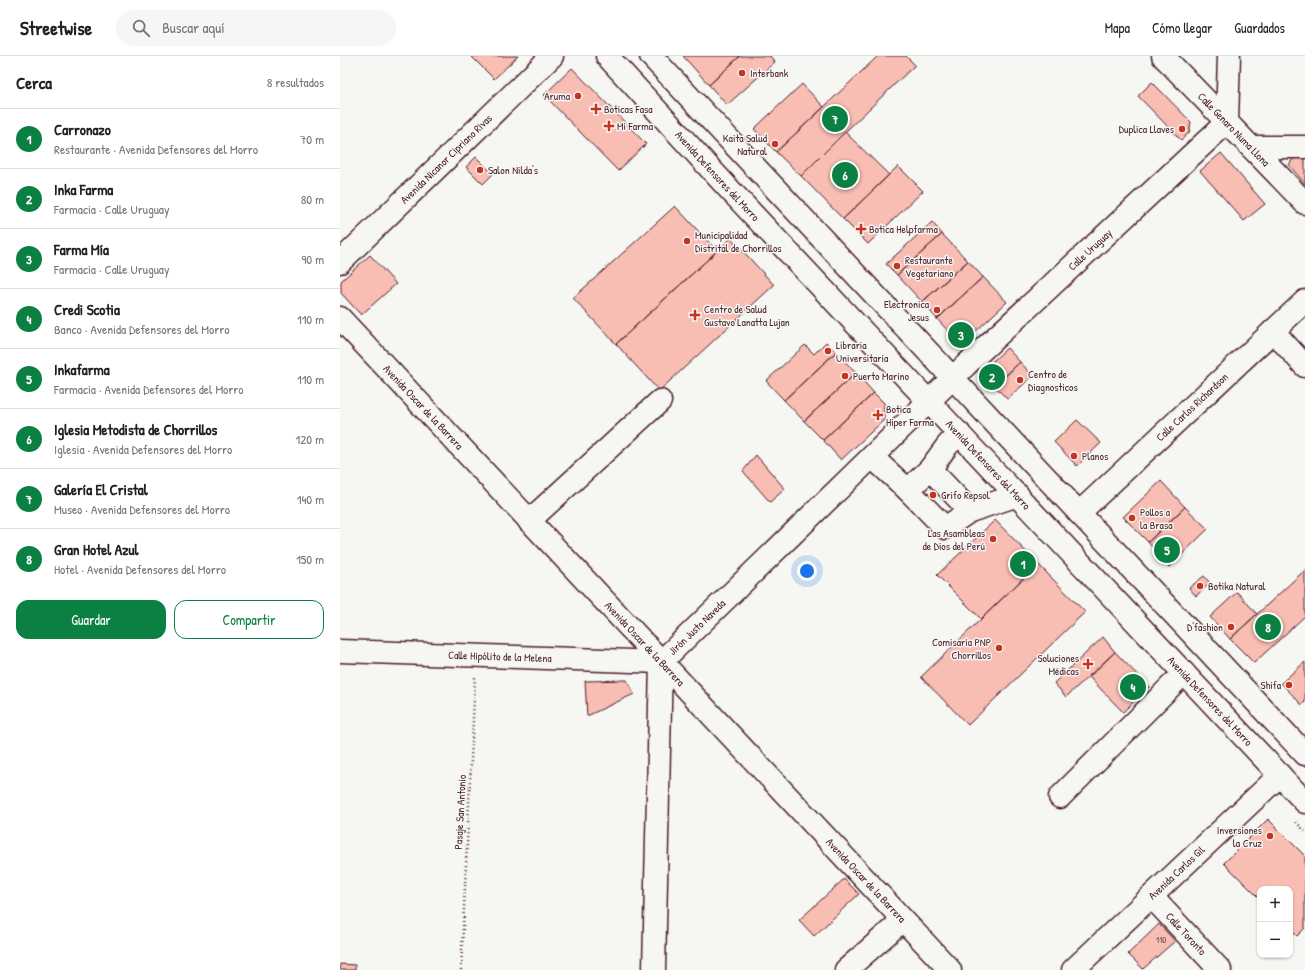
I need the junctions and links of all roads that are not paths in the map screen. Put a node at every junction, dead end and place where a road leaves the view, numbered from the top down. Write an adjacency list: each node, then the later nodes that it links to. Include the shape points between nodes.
1 (552, 56): 10 (street, Avenida Nicanor Cipriano Rivas)
2 (607, 56): 17 (street, Avenida Defensores del Morro)
3 (651, 56): 15 (street)
4 (1163, 56): 6 (street, Calle Genaro Numa Llona)
5 (1229, 56): 6 (street)
6 (1227, 122): 7 (street, Calle Genaro Numa Llona); 15 (street, Calle Uruguay)
7 (1251, 147): 8 (street); 9 (street, Calle Genaro Numa Llona)
8 (1305, 147)
9 (1305, 203)
10 (340, 262)
11 (1305, 301): 13 (street, Calle Carlos Richardson)
12 (340, 318): 25 (street, Avenida Oscar de la Barrera)
13 (1273, 331): 14 (street); 24 (street, Calle Carlos Richardson)
14 (1305, 366)
15 (953, 378): 17 (street, Jirón Justo Naveda); 24 (street)
16 (660, 401): 25 (street)
17 (929, 402): 18 (street, Avenida Defensores del Morro); 19 (street, Jirón Justo Naveda)
18 (959, 433): 20 (street); 22 (street, Avenida Defensores del Morro)
19 (872, 457): 21 (street); 27 (street, Jirón Justo Naveda)
20 (930, 469): 21 (street); 23 (street)
21 (908, 490): 23 (street, via 945,528)
22 (1018, 495): 23 (street); 28 (street, Avenida Defensores del Morro)
23 (970, 511)
24 (1079, 513): 29 (street)
25 (529, 521): 27 (street, Avenida Oscar de la Barrera)
26 (340, 651): 27 (street, Calle Hipólito de la Melena)
27 (661, 662): 34 (street, Avenida Oscar de la Barrera); 35 (street, Jirón Justo Naveda)
28 (1184, 673): 30 (street, Avenida Defensores del Morro); 31 (street)
29 (1305, 754)
30 (1280, 775): 32 (street, Avenida Defensores del Morro); 33 (street, Avenida Carlos Gil)
31 (1060, 797)
32 (1305, 802)
33 (1152, 897): 38 (street, Avenida Carlos Gil); 39 (street, Calle Toronto)
34 (903, 920): 36 (street); 37 (street, Avenida Oscar de la Barrera)
35 (654, 970)
36 (846, 970)
37 (950, 970)
38 (1073, 970)
39 (1220, 970)

